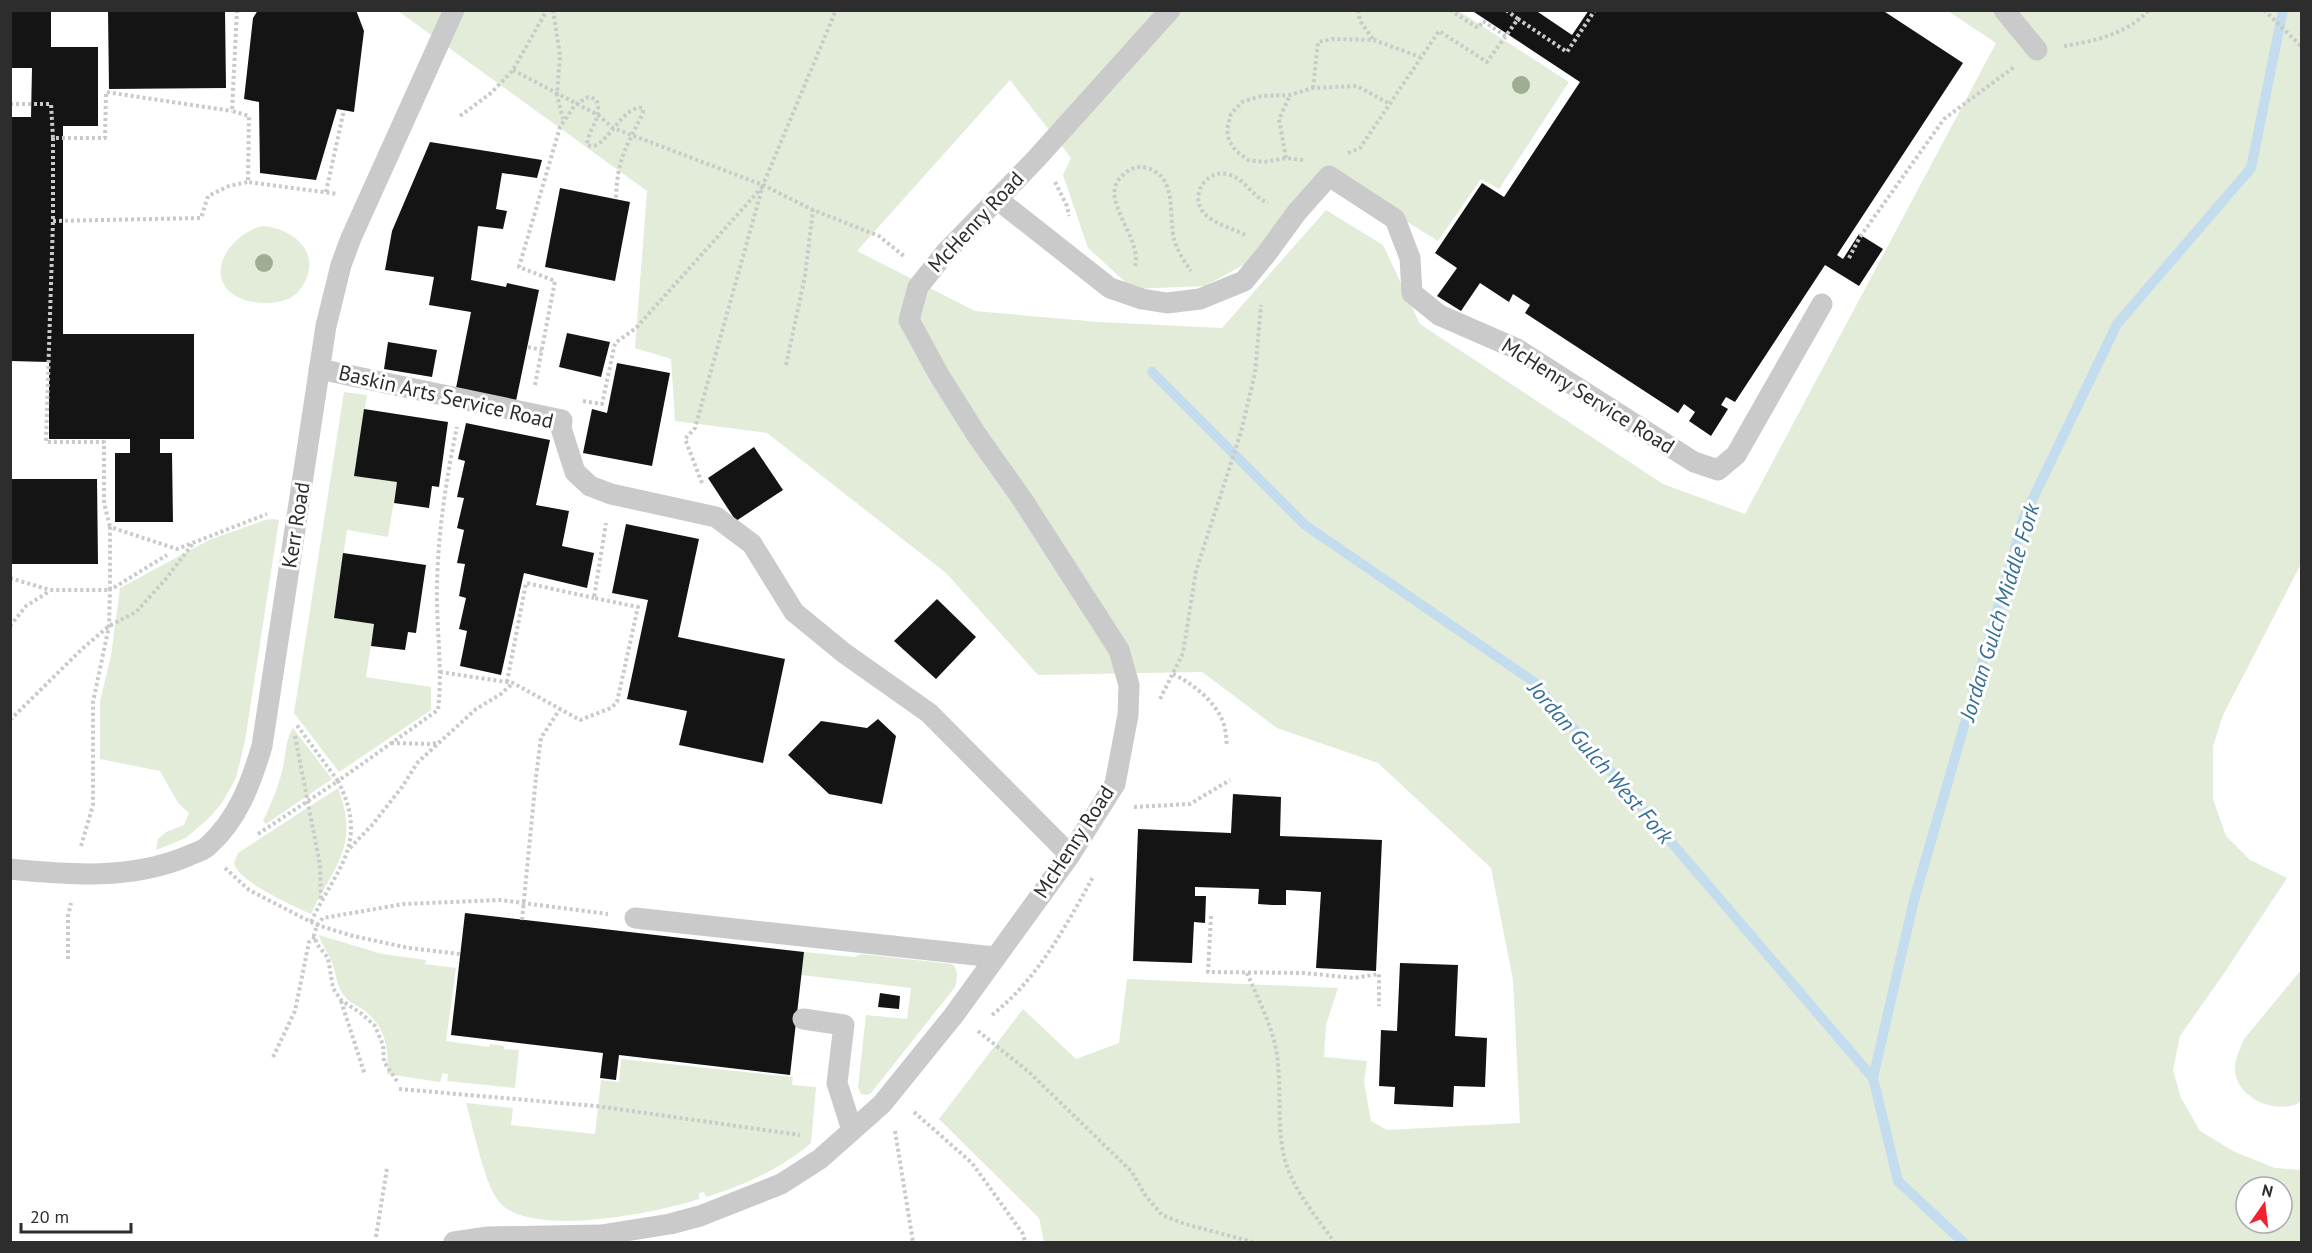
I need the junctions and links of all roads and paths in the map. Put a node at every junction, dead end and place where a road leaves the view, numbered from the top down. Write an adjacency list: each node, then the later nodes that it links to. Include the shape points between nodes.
1 (237, 10): 28 (path)
2 (454, 10): 44 (lane, Kerr Road)
3 (547, 10): 20 (path)
4 (553, 10): 22 (path, via 560,55)
5 (836, 10): 40 (path)
6 (1170, 10): 43 (lane, McHenry Road)
7 (1358, 10): 16 (path, via 1360,21)
8 (1450, 10): 15 (path, via 1478,28 1483,21)
9 (1506, 10): 14 (path)
10 (1595, 10): 14 (path, via 1567,52)
11 (2004, 10): 18 (lane)
12 (2149, 10): 18 (path, via 2139,22 2097,41)
13 (2264, 10): 17 (path)
14 (1518, 19): 15 (path)
15 (1507, 37): 19 (path, via 1487,62 1438,31)
16 (1374, 40): 19 (path); 21 (path, via 1318,42)
17 (2301, 48)
18 (2037, 50): 50 (path, via 1944,119)
19 (1420, 57): 25 (path)
20 (513, 70): 22 (path); 29 (path)
21 (1313, 88): 23 (path); 25 (path, via 1357,86)
22 (557, 95): 26 (path); 31 (path)
23 (1290, 95): 36 (path, via 1279,119); 36 (path, via 1261,96 1242,102 1231,114 1227,129 1229,141 1248,160)
24 (10, 104): 34 (path, via 51,104)
25 (1390, 104): 35 (path, via 1360,148)
26 (575, 105): 30 (path); 30 (path, via 588,97 596,99 600,107); 31 (path)
27 (344, 110): 41 (path)
28 (232, 111): 34 (path, via 106,92 105,138); 39 (path, via 249,116)
29 (460, 116)
30 (598, 116): 32 (path); 32 (path, via 587,145 594,147)
31 (563, 120): 57 (path, via 519,267 555,281)
32 (613, 128): 33 (path); 33 (path, via 632,110 643,108)
33 (632, 136): 40 (path); 42 (path, via 617,172)
34 (53, 138): 47 (path)
35 (1342, 155)
36 (1286, 158): 37 (path)
37 (1305, 160)
38 (1053, 176): 48 (path, via 1067,206)
39 (248, 182): 41 (path); 47 (path, via 208,196 201,218)
40 (763, 185): 45 (path); 62 (path, via 636,328 615,343 602,404 584,400); 65 (path, via 695,428 685,439)
41 (326, 192): 44 (path)
42 (616, 199)
43 (997, 199): 46 (lane, McHenry Service Road, via 1110,288 1167,303 1200,299 1244,281); 53 (lane, McHenry Road)
44 (367, 200): 59 (lane, Kerr Road, via 341,266)
45 (813, 210): 53 (path, via 879,236); 58 (path, via 806,276)
46 (1297, 212): 49 (path, via 1259,200 1239,179 1227,174 1205,180 1198,201 1203,212); 55 (lane, McHenry Service Road, via 1329,176 1395,219 1410,258 1412,293 1439,315 1517,349 1694,462 1718,470 1736,456)
47 (53, 221): 66 (path, via 46,442 104,442 104,503)
48 (1070, 226)
49 (1250, 238)
50 (1849, 258)
51 (1202, 267): 52 (path, via 1191,271 1175,242 1166,179 1143,167 1129,170 1118,179 1114,192 1135,246)
52 (1134, 270)
53 (927, 275): 92 (lane, McHenry Road, via 918,287 909,320 976,434 1022,498 1119,650 1129,685 1128,715 1114,784)
54 (1262, 302): 76 (path, via 1255,373 1241,432 1196,571 1183,653)
55 (1822, 304)
56 (528, 347): 57 (path)
57 (542, 350): 61 (path)
58 (786, 365)
59 (319, 369): 60 (lane, Baskin Arts Service Road); 95 (lane, Kerr Road, via 262,746 252,782 236,814 207,847 171,863 121,873 75,875)
60 (463, 398): 61 (lane, Baskin Arts Service Road); 75 (path, via 450,460 438,576)
61 (529, 412): 62 (lane, Baskin Arts Service Road)
62 (562, 420): 63 (lane, Baskin Arts Service Road, via 575,472 590,486)
63 (610, 494): 65 (lane, Baskin Arts Service Road); 72 (path)
64 (276, 511): 67 (path)
65 (716, 517): 92 (lane, Baskin Arts Service Road, via 752,544 794,612 844,653 929,712)
66 (110, 527): 67 (path, via 177,549); 71 (path)
67 (194, 542): 74 (path, via 136,612)
68 (167, 555): 71 (path)
69 (10, 578): 70 (path)
70 (50, 590): 71 (path); 73 (path, via 26,606)
71 (110, 590): 74 (path)
72 (594, 598): 77 (path, via 526,583); 80 (path, via 638,607 617,702 580,720)
73 (10, 626)
74 (109, 626): 81 (path); 90 (path, via 93,702 93,805)
75 (440, 672): 77 (path); 83 (path, via 438,710)
76 (1173, 674): 79 (path); 84 (path, via 1216,708)
77 (507, 682): 78 (path)
78 (513, 683): 80 (path); 82 (path, via 476,709)
79 (1157, 704)
80 (561, 709): 100 (path, bridge, via 541,738)
81 (10, 720)
82 (443, 740): 83 (path, via 432,744); 91 (path, via 418,762)
83 (390, 743): 86 (path)
84 (1227, 746)
85 (1230, 780): 88 (path, via 1190,804)
86 (338, 781): 87 (path); 87 (path, via 292,720); 91 (path, via 351,818)
87 (307, 802): 89 (path); 97 (path, via 320,865)
88 (1131, 807)
89 (252, 838)
90 (81, 848)
91 (350, 849): 97 (path)
92 (1070, 855): 105 (lane, McHenry Road)
93 (219, 862): 101 (path, via 249,890)
94 (1099, 867): 123 (path, via 1061,936 1009,1002 975,1029 1030,1072 1132,1173 1162,1215)
95 (10, 869)
96 (72, 898): 106 (path)
97 (321, 900): 101 (path)
98 (1211, 916): 107 (path, via 1208,972)
99 (635, 918): 102 (path, via 500,900 404,904 323,918); 105 (lane)
100 (522, 920)
101 (310, 922): 102 (path)
102 (317, 925): 103 (path); 104 (path, via 398,946)
103 (315, 937): 108 (path, via 328,958 333,988); 111 (path, via 309,942 295,1011)
104 (460, 954)
105 (994, 957): 114 (lane, McHenry Road)
106 (68, 959)
107 (1247, 973): 109 (path, via 1354,978 1379,974); 124 (path, via 1277,1054 1285,1162)
108 (341, 1000): 112 (path); 113 (path, via 375,1026 383,1045 384,1062)
109 (1379, 1006)
110 (802, 1019): 117 (lane, via 844,1025 837,1083)
111 (273, 1057)
112 (365, 1075)
113 (397, 1081)
114 (897, 1087): 117 (lane, McHenry Road); 122 (path, via 913,1111 972,1163)
115 (399, 1089): 117 (path, via 596,1106 791,1135)
116 (890, 1124): 121 (path, via 895,1130)
117 (852, 1130): 120 (lane, McHenry Road, via 820,1159 780,1184 700,1216 601,1235 488,1237)
118 (387, 1168): 119 (path)
119 (376, 1237)
120 (454, 1242)
121 (913, 1242)
122 (1025, 1242)
123 (1253, 1242)
124 (1334, 1242)

